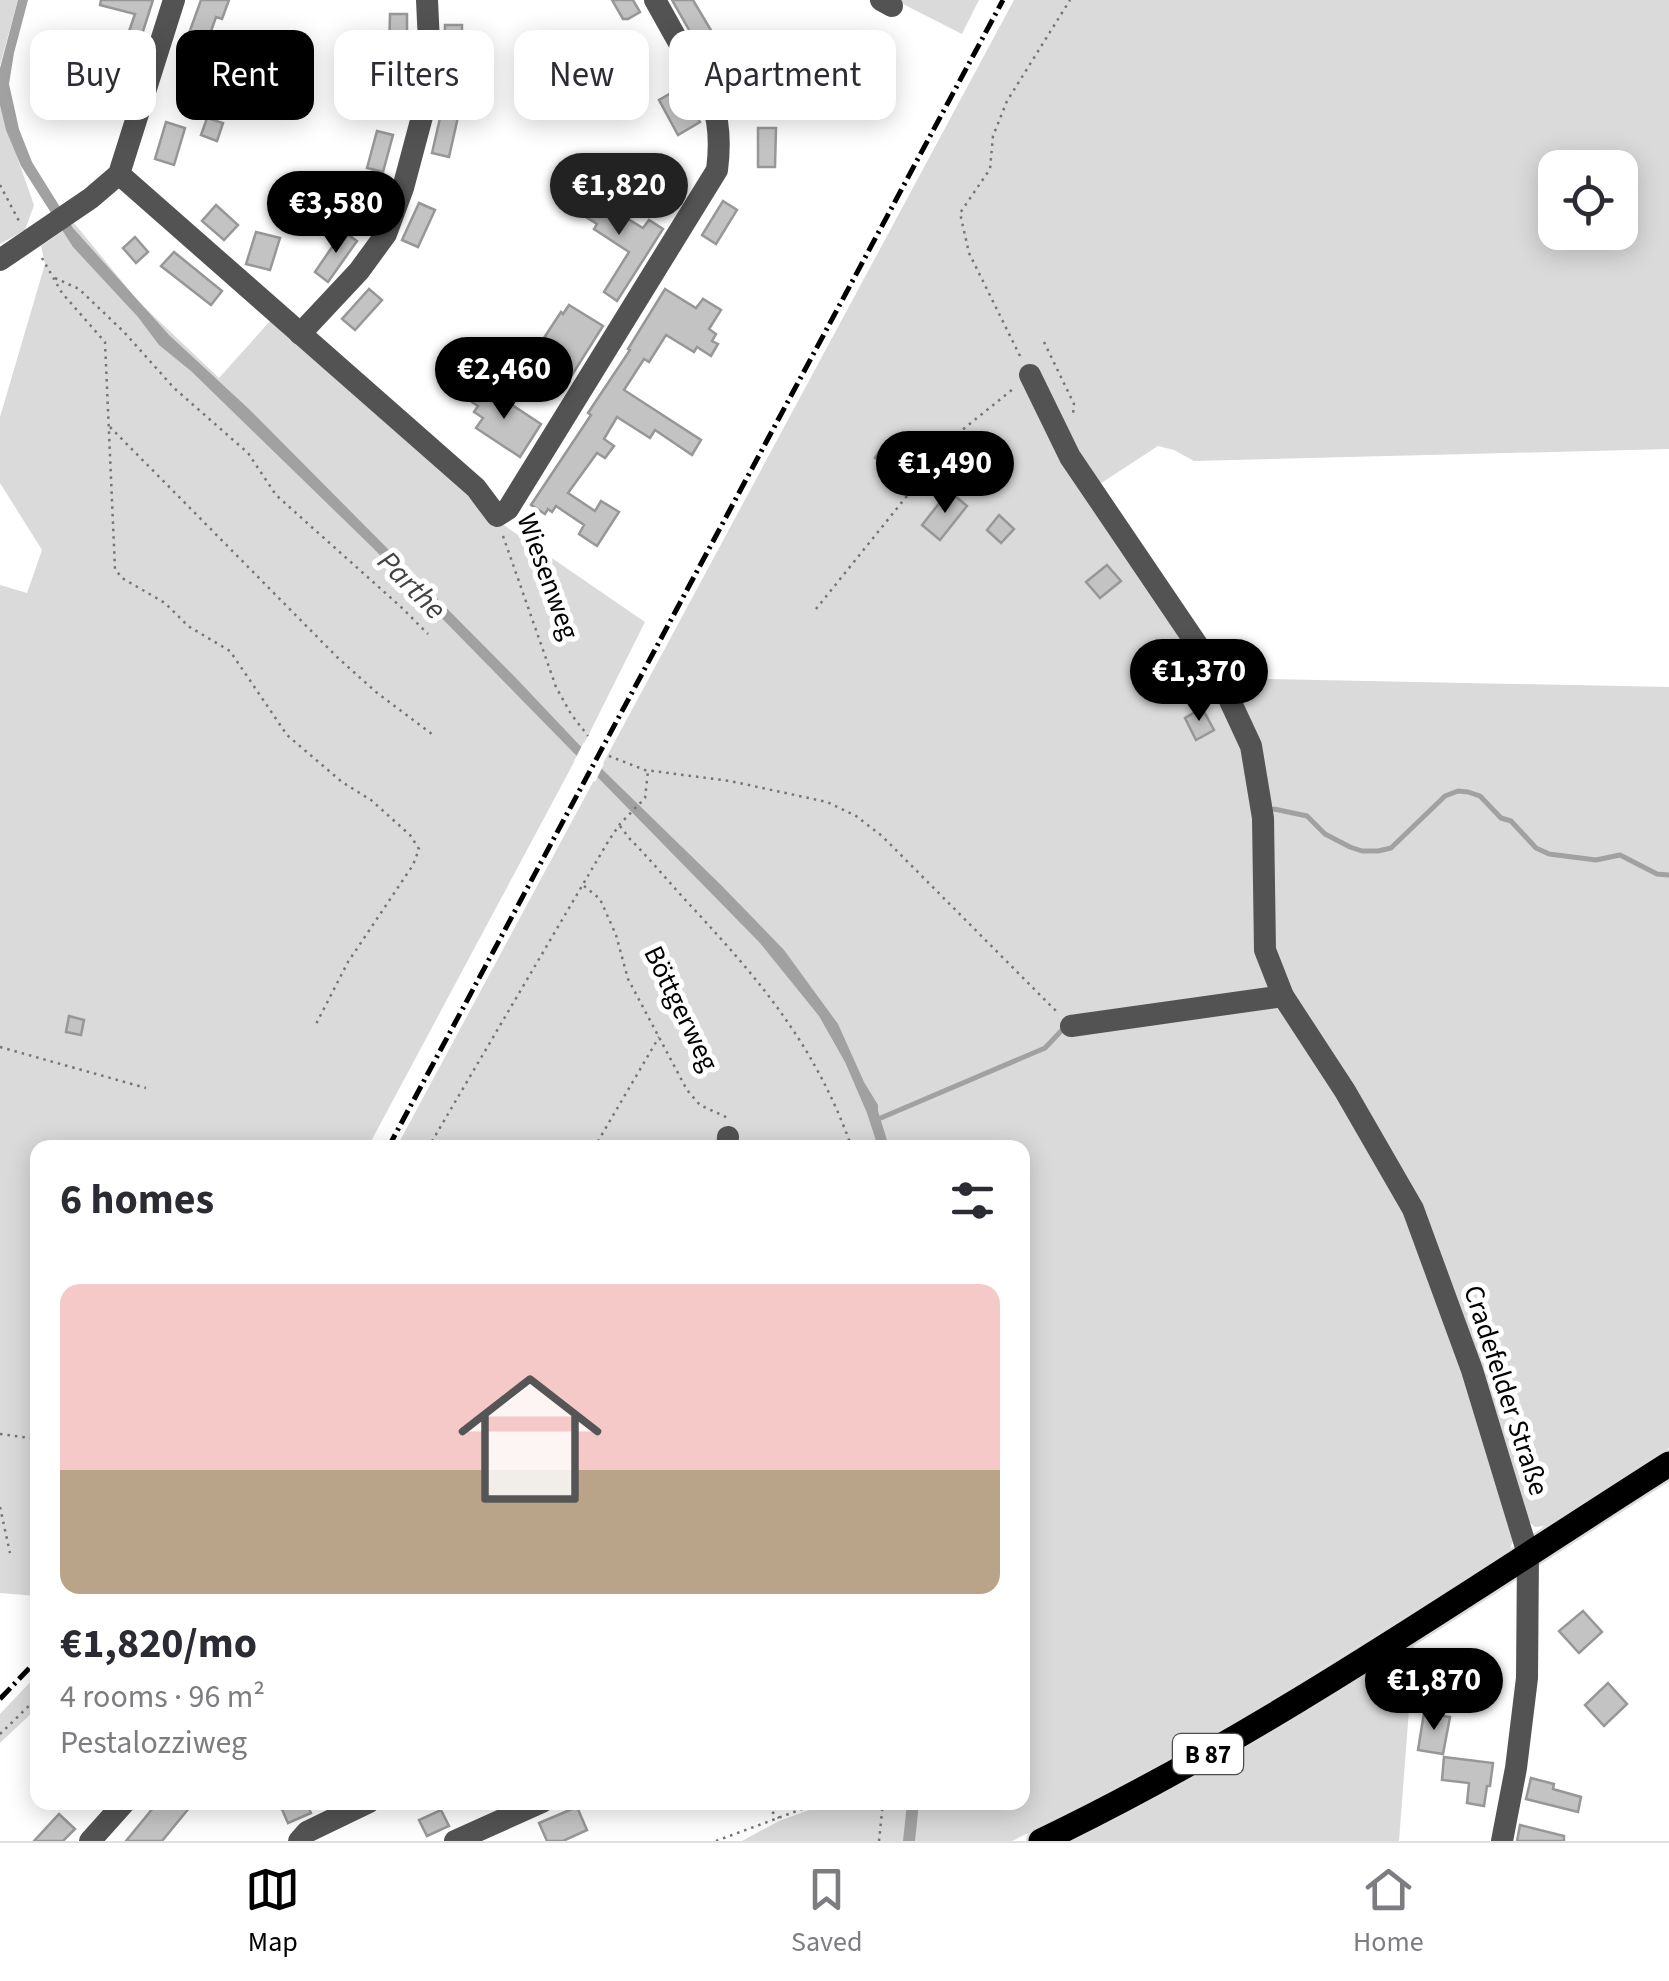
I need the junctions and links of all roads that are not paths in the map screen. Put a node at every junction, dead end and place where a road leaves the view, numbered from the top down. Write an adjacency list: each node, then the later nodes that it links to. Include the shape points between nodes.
1 (174, 0): 4 (street)
2 (426, 0): 6 (street, via 427,98 386,234)
3 (655, 0): 6 (street, Wiesenweg, via 712,102 717,170 508,509 497,516 476,488)
4 (119, 174): 5 (street); 6 (street, Wiesenweg)
5 (0, 260)
6 (300, 334)
7 (1030, 375): 8 (street, Cradefelder Straße, via 1070,457 1219,677 1251,746 1263,818 1264,950)
8 (1283, 996): 9 (street); 11 (street, Cradefelder Straße, via 1413,1208)
9 (1071, 1026)
10 (1669, 1464): 11 (main road, B 87)
11 (1528, 1554): 18 (main road, B 87, via 1242,1735); 19 (street, Cradefelder Straße, via 1527,1678)
12 (119, 1810): 15 (street)
13 (353, 1810): 16 (street)
14 (524, 1810): 17 (street)
15 (90, 1841)
16 (299, 1841)
17 (455, 1841)
18 (1041, 1841)
19 (1502, 1841)

